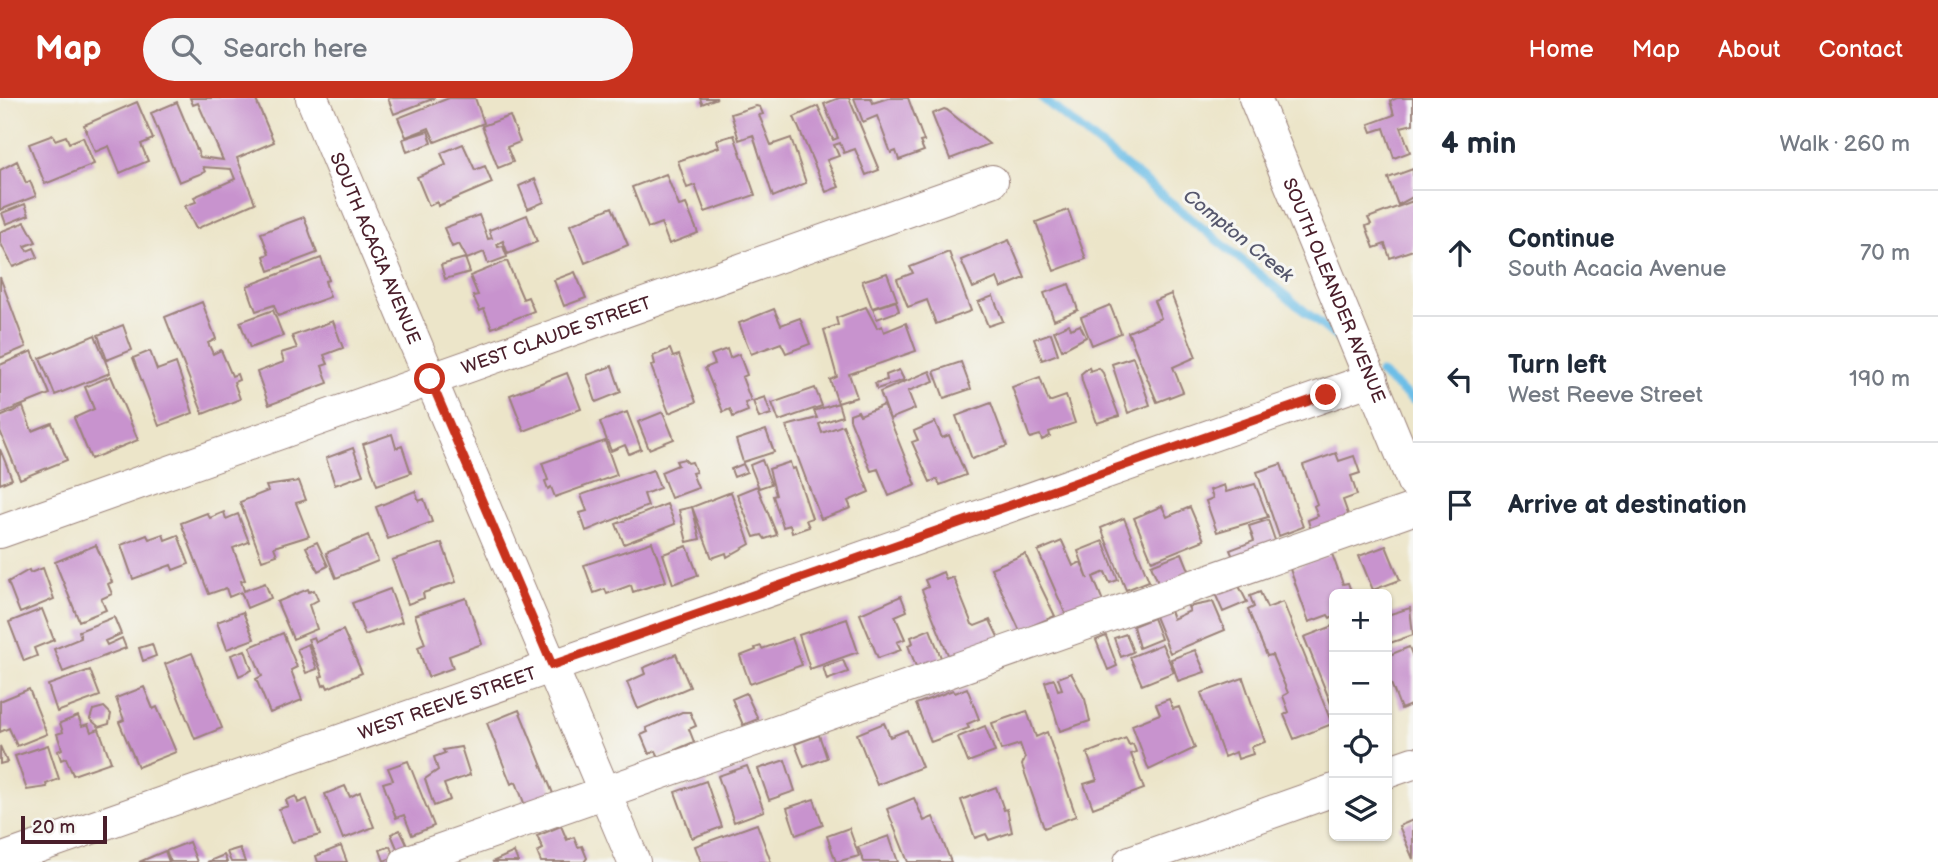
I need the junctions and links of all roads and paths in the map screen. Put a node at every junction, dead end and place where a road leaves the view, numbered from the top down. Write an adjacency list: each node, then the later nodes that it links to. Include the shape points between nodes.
1 (312, 98): 4 (street, SOUTH ACACIA AVENUE)
2 (1255, 98): 5 (street, SOUTH OLEANDER AVENUE)
3 (992, 181): 4 (street, WEST CLAUDE STREET)
4 (430, 379): 8 (street, WEST CLAUDE STREET); 9 (street, SOUTH ACACIA AVENUE)
5 (1372, 380): 6 (street, SOUTH OLEANDER AVENUE); 9 (street, WEST REEVE STREET)
6 (1413, 482)
7 (1413, 509): 12 (street)
8 (0, 532)
9 (552, 665): 12 (street, SOUTH ACACIA AVENUE); 14 (street, WEST REEVE STREET)
10 (1413, 763): 11 (street)
11 (1392, 770)
12 (605, 792): 15 (street); 16 (street, SOUTH ACACIA AVENUE)
13 (1329, 792): 17 (street)
14 (0, 860)
15 (406, 862)
16 (634, 862)
17 (1130, 862)

